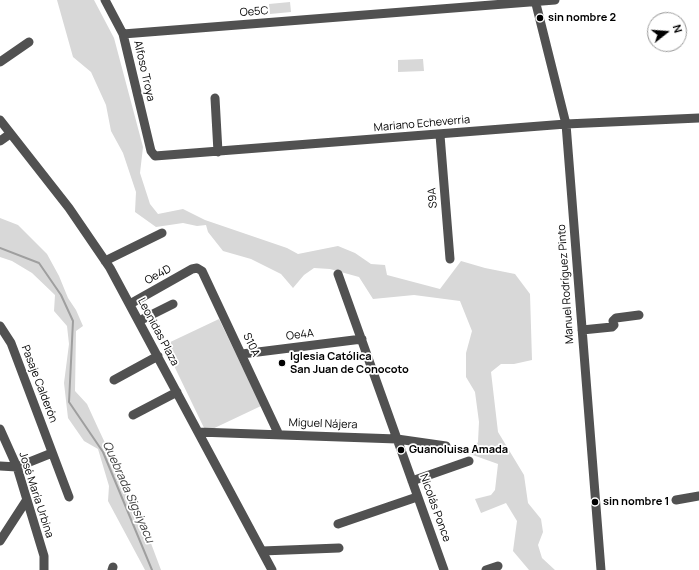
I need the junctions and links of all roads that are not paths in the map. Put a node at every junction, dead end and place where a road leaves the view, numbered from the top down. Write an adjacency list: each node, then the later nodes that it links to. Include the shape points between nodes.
1 (105, 0): 4 (street, Alfoso Troya)
2 (554, 0): 3 (street, Oe5C)
3 (535, 1): 4 (street, Oe5C); 10 (street, Manuel Rodríguez Pinto)
4 (123, 34): 14 (street, Alfoso Troya)
5 (29, 42): 6 (street)
6 (0, 62)
7 (215, 98): 15 (street)
8 (699, 118): 10 (street, Mariano Echeverria)
9 (0, 120): 11 (street, Leonidas Plaza)
10 (566, 124): 12 (street, Mariano Echeverria); 26 (street, Manuel Rodríguez Pinto)
11 (10, 134): 13 (street); 18 (street, Leonidas Plaza, via 69,208)
12 (440, 135): 15 (street, Mariano Echeverria); 17 (street, S9A)
13 (0, 141)
14 (151, 151): 15 (street, Mariano Echeverria, via 155,156 162,157)
15 (218, 152)
16 (162, 233): 18 (street)
17 (450, 259)
18 (105, 261): 21 (street, Leonidas Plaza)
19 (197, 268): 21 (street, Oe4D); 28 (street, S10A, via 202,271)
20 (338, 274): 27 (street, Nicolás Ponce)
21 (130, 304): 24 (street, Leonidas Plaza)
22 (173, 304): 24 (street)
23 (639, 315): 26 (street, via 616,318 612,327)
24 (139, 321): 29 (street, Leonidas Plaza)
25 (0, 326): 38 (street, Pasaje Calderón, via 11,343)
26 (582, 330): 57 (street, Manuel Rodríguez Pinto)
27 (362, 339): 28 (street, Oe4A); 36 (street, Nicolás Ponce)
28 (242, 354): 35 (street, S10A)
29 (158, 356): 30 (street); 31 (street, Leonidas Plaza)
30 (114, 380)
31 (177, 392): 32 (street); 34 (street, Leonidas Plaza)
32 (133, 415)
33 (0, 429): 41 (street, José María Urbina)
34 (198, 432): 35 (street, Miguel Nájera); 51 (street, Leonidas Plaza)
35 (279, 435): 36 (street, Miguel Nájera)
36 (397, 440): 37 (street, Miguel Nájera); 42 (street, Nicolás Ponce)
37 (446, 446)
38 (52, 453): 41 (street); 44 (street, Pasaje Calderón)
39 (469, 461): 42 (street)
40 (0, 466): 41 (street)
41 (17, 467): 47 (street, José María Urbina)
42 (412, 481): 45 (street, Nicolás Ponce)
43 (699, 496): 46 (street)
44 (69, 497)
45 (417, 497): 48 (street); 55 (street, Nicolás Ponce)
46 (676, 500)
47 (26, 501): 49 (street); 53 (street, José María Urbina, via 44,556)
48 (338, 524)
49 (0, 541)
50 (339, 548): 51 (street)
51 (262, 551): 54 (street, Leonidas Plaza)
52 (498, 566): 56 (street)
53 (44, 570)
54 (272, 570)
55 (444, 570)
56 (486, 570)
57 (601, 570)

